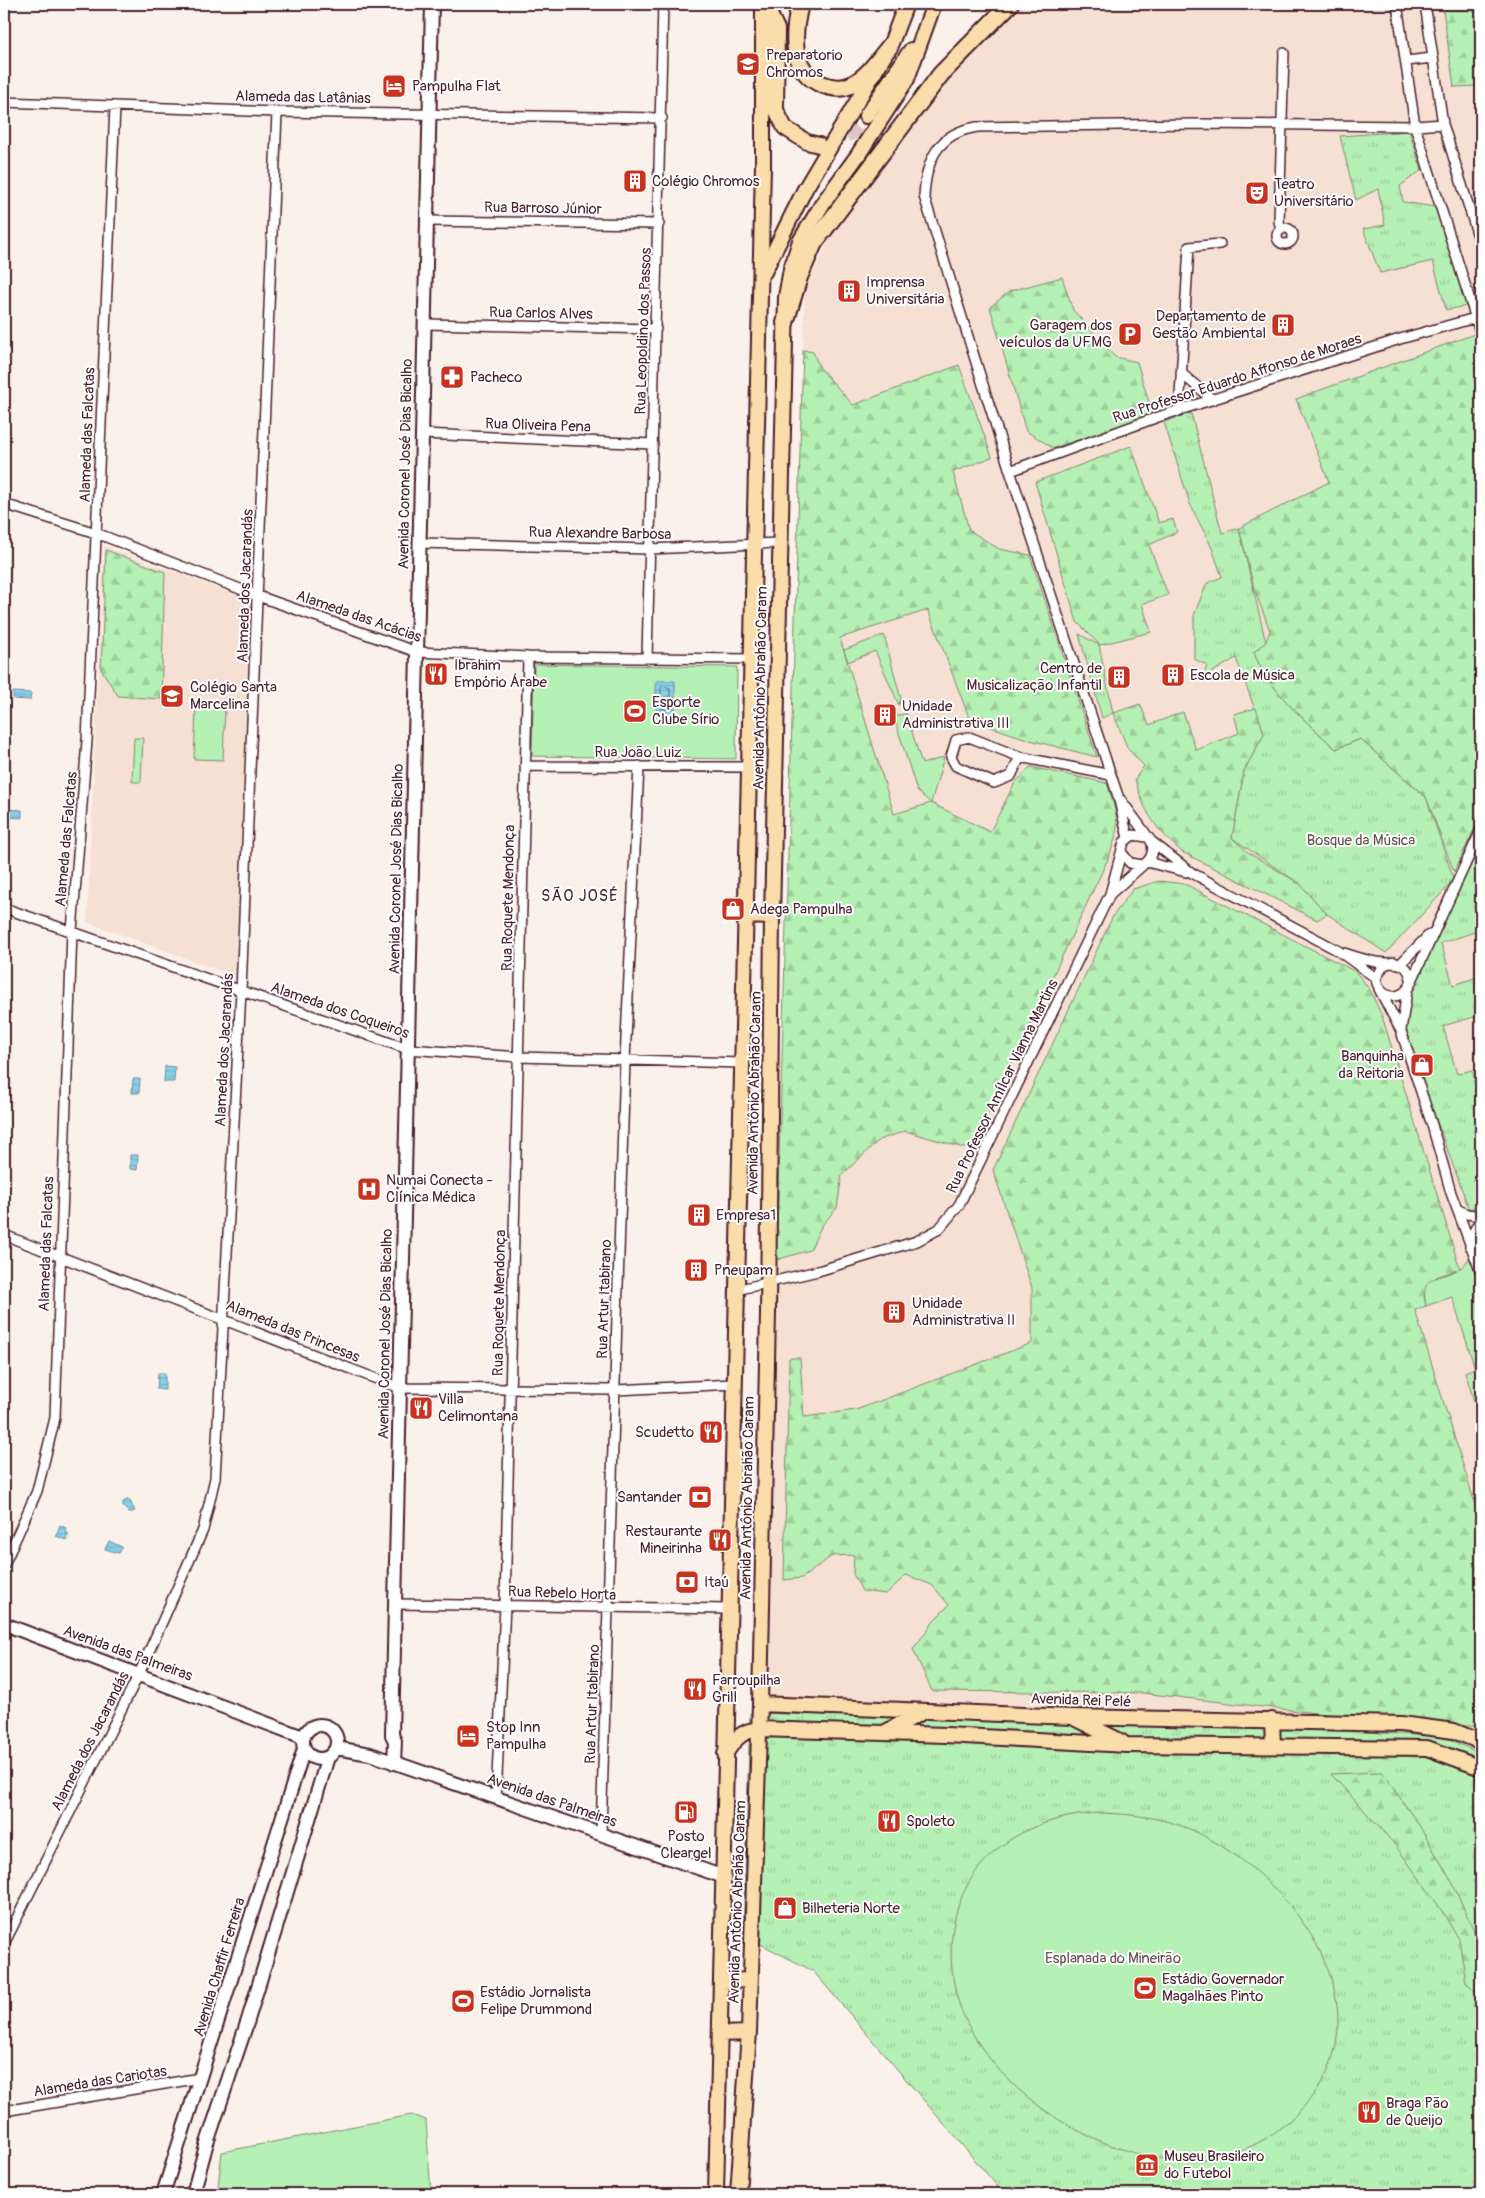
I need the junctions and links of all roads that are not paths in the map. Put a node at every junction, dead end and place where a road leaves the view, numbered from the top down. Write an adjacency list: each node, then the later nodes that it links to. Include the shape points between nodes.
1 (432, 4): 18 (street, Avenida Coronel José Dias Bicalho)
2 (663, 4): 20 (street, Rua Leopoldino dos Passos)
3 (764, 4): 24 (main road, via 777,29 776,110 785,128 795,137); 30 (main road, Avenida Antônio Abrahão Caram)
4 (800, 4): 11 (highway, via 795,42 797,60 809,78 827,86 845,87 863,77)
5 (906, 4): 11 (main road, Avenida Antônio Abrahão Caram)
6 (1010, 4): 33 (highway, via 941,74 814,243)
7 (1397, 4): 14 (street)
8 (1425, 4): 13 (street)
9 (933, 5): 10 (main road)
10 (925, 28): 19 (main road); 33 (main road, Avenida Antônio Abrahão Caram, via 907,79 800,241 786,296)
11 (890, 46): 30 (main road, Avenida Antônio Abrahão Caram, via 805,189 765,266)
12 (1284, 53): 22 (street)
13 (1432, 58): 14 (street); 21 (street)
14 (1406, 61): 23 (street)
15 (4, 102): 16 (street, Alameda das Latânias)
16 (115, 106): 17 (street, Alameda das Latânias); 44 (street, Alameda das Falcatas)
17 (277, 112): 18 (street, Alameda das Latânias); 49 (street, Alameda dos Jacarandás)
18 (430, 112): 20 (street, Alameda das Latânias); 25 (street, Avenida Coronel José Dias Bicalho)
19 (866, 116)
20 (662, 118): 26 (street, Rua Leopoldino dos Passos)
21 (1443, 124): 23 (street); 29 (street)
22 (1282, 125): 23 (street); 27 (street); 42 (street, via 977,127 960,129 940,145 925,174 924,196)
23 (1415, 126): 32 (street)
24 (819, 145)
25 (427, 221): 26 (street, Rua Barroso Júnior); 34 (street, Avenida Coronel José Dias Bicalho)
26 (659, 224): 35 (street, Rua Leopoldino dos Passos)
27 (1281, 230)
28 (1220, 244): 37 (street, via 1189,247)
29 (1481, 246)
30 (760, 294): 46 (main road, Avenida Antônio Abrahão Caram)
31 (1481, 307): 32 (street)
32 (1478, 320): 36 (street); 38 (street, Rua Professor Eduardo Affonso de Moraes, via 1409,337)
33 (785, 323): 47 (main road, Avenida Antônio Abrahão Caram)
34 (424, 324): 35 (street, Rua Carlos Alves); 40 (street, Avenida Coronel José Dias Bicalho)
35 (656, 329): 41 (street, Rua Leopoldino dos Passos)
36 (1481, 335)
37 (1181, 373): 38 (street); 39 (street)
38 (1213, 400): 39 (street, Rua Professor Eduardo Affonso de Moraes)
39 (1179, 412): 42 (street, Rua Professor Eduardo Affonso de Moraes)
40 (422, 434): 41 (street, Rua Oliveira Pena); 45 (street, Avenida Coronel José Dias Bicalho)
41 (653, 444): 48 (street, Rua Leopoldino dos Passos)
42 (1010, 471): 58 (street)
43 (4, 504): 44 (street, Alameda das Acácias)
44 (96, 534): 49 (street, Alameda das Acácias); 71 (street, Alameda das Falcatas, via 87,741)
45 (420, 543): 48 (street, Rua Alexandre Barbosa); 50 (street, Avenida Coronel José Dias Bicalho)
46 (754, 543): 47 (street, Rua Alexandre Barbosa); 48 (street, Rua Alexandre Barbosa); 53 (main road, Avenida Antônio Abrahão Caram)
47 (779, 543): 69 (main road, Avenida Antônio Abrahão Caram)
48 (650, 549): 52 (street, Rua Leopoldino dos Passos)
49 (258, 596): 50 (street, Alameda das Acácias); 77 (street, Alameda dos Jacarandás)
50 (417, 652): 51 (street, Alameda das Acácias); 80 (street, Avenida Coronel José Dias Bicalho)
51 (528, 657): 52 (street, Alameda das Acácias); 55 (street, Rua Roquete Mendonça)
52 (647, 659): 53 (street, Alameda das Acácias)
53 (752, 659): 57 (main road, Avenida Antônio Abrahão Caram)
54 (1020, 758): 54 (street, via 969,737 956,740 951,757 956,766 994,783 1011,776); 58 (street)
55 (525, 766): 56 (street, Rua João Luiz); 81 (street, Rua Roquete Mendonça)
56 (639, 766): 57 (street, Rua João Luiz); 82 (street, Rua Artur Itabirano)
57 (750, 767): 68 (main road, Avenida Antônio Abrahão Caram)
58 (1111, 775): 59 (street)
59 (1118, 796): 61 (street); 62 (street)
60 (1481, 830): 70 (street)
61 (1128, 838): 62 (street, via 1137,834); 63 (street)
62 (1149, 839): 64 (street, via 1153,852); 65 (street)
63 (1122, 852): 64 (street, via 1130,863); 66 (street, Rua Professor Amílcar Vianna Martins)
64 (1145, 863): 65 (street); 66 (street, Rua Professor Amílcar Vianna Martins)
65 (1192, 873): 72 (street)
66 (1110, 894): 90 (street, Rua Professor Amílcar Vianna Martins, via 959,1205 938,1229 917,1241)
67 (4, 908): 71 (street, Alameda dos Coqueiros)
68 (746, 916): 69 (main road); 83 (main road, Avenida Antônio Abrahão Caram)
69 (772, 917): 90 (main road, Avenida Antônio Abrahão Caram)
70 (1437, 926): 73 (street); 75 (street)
71 (72, 931): 77 (street, Alameda dos Coqueiros); 88 (street, Alameda das Falcatas)
72 (1337, 950): 73 (street, via 1377,962); 74 (street)
73 (1398, 963): 74 (street, via 1384,965); 75 (street, via 1406,967)
74 (1376, 978): 76 (street)
75 (1411, 979): 78 (street)
76 (1379, 989): 78 (street, via 1396,997); 79 (street)
77 (241, 991): 80 (street, Alameda dos Coqueiros); 92 (street, Alameda dos Jacarandás)
78 (1407, 991): 79 (street)
79 (1400, 1031): 84 (street)
80 (408, 1049): 81 (street, Alameda dos Coqueiros); 94 (street, Avenida Coronel José Dias Bicalho)
81 (518, 1057): 82 (street, Alameda dos Coqueiros); 95 (street, Rua Roquete Mendonça)
82 (625, 1060): 83 (street, Alameda dos Coqueiros); 96 (street, Rua Artur Itabirano)
83 (742, 1062): 91 (main road, Avenida Antônio Abrahão Caram)
84 (1459, 1213): 85 (street); 87 (street)
85 (1481, 1218): 87 (street)
86 (4, 1235): 88 (street, Alameda das Princesas)
87 (1470, 1246): 89 (street)
88 (59, 1256): 92 (street, Alameda das Princesas); 97 (street, Alameda das Falcatas, via 55,1418 37,1491)
89 (1481, 1273)
90 (768, 1283): 91 (street, Rua Professor Amílcar Vianna Martins); 104 (main road, Avenida Antônio Abrahão Caram)
91 (736, 1290): 93 (main road, Avenida Antônio Abrahão Caram)
92 (224, 1318): 94 (street, Alameda das Princesas); 103 (street, Alameda dos Jacarandás, via 215,1478 203,1530)
93 (734, 1384): 96 (street, Alameda das Princesas); 101 (main road, Avenida Antônio Abrahão Caram)
94 (400, 1388): 95 (street, Alameda das Princesas); 98 (street, Avenida Coronel José Dias Bicalho)
95 (511, 1389): 96 (street, Alameda das Princesas); 99 (street, Rua Roquete Mendonça)
96 (616, 1390): 100 (street, Rua Artur Itabirano)
97 (4, 1565)
98 (396, 1604): 99 (street, Rua Rebelo Horta); 118 (street, Avenida Coronel José Dias Bicalho, via 392,1735 395,1741)
99 (505, 1605): 100 (street, Rua Rebelo Horta); 120 (street, Rua Roquete Mendonça)
100 (610, 1608): 101 (street, Rua Rebelo Horta); 121 (street, Rua Artur Itabirano)
101 (728, 1609): 117 (main road, Avenida Antônio Abrahão Caram)
102 (4, 1624): 103 (street, Avenida das Palmeiras)
103 (140, 1674): 111 (street, Avenida das Palmeiras); 123 (street, Alameda dos Jacarandás)
104 (760, 1704): 105 (main road, Avenida Rei Pelé); 108 (main road, Avenida Antônio Abrahão Caram)
105 (924, 1710): 106 (main road, Avenida Rei Pelé); 109 (main road)
106 (1073, 1717): 107 (main road, Avenida Rei Pelé); 113 (main road)
107 (1272, 1720): 112 (main road, Avenida Rei Pelé, via 1401,1724 1454,1731); 114 (main road)
108 (759, 1729): 109 (main road); 117 (main road, via 738,1736); 124 (main road, Avenida Antônio Abrahão Caram)
109 (886, 1732): 113 (main road)
110 (335, 1733): 111 (street, via 320,1724); 115 (street); 116 (street, Avenida das Palmeiras)
111 (305, 1738): 115 (street, via 311,1757 317,1759); 128 (street, Avenida Chaffir Ferreira)
112 (1481, 1742)
113 (1127, 1745): 114 (main road)
114 (1273, 1746): 119 (main road, via 1427,1748)
115 (332, 1752): 116 (street, Avenida das Palmeiras); 131 (street)
116 (370, 1754): 118 (street, Avenida das Palmeiras)
117 (725, 1754): 122 (main road, Avenida Antônio Abrahão Caram)
118 (390, 1761): 120 (street, Avenida das Palmeiras)
119 (1481, 1768)
120 (496, 1798): 121 (street, Avenida das Palmeiras)
121 (601, 1833): 122 (street, Avenida das Palmeiras)
122 (724, 1876): 125 (main road, Avenida Antônio Abrahão Caram)
123 (4, 1944)
124 (751, 1980): 125 (main road); 126 (main road, Avenida Antônio Abrahão Caram)
125 (721, 1982): 127 (main road, Avenida Antônio Abrahão Caram)
126 (749, 2033): 127 (main road); 133 (main road, Avenida Antônio Abrahão Caram)
127 (720, 2034): 132 (main road, Avenida Antônio Abrahão Caram)
128 (200, 2078): 129 (street, Alameda das Cariotas); 130 (street, Avenida Chaffir Ferreira)
129 (4, 2111)
130 (163, 2194)
131 (193, 2194)
132 (716, 2194)
133 (738, 2194)

